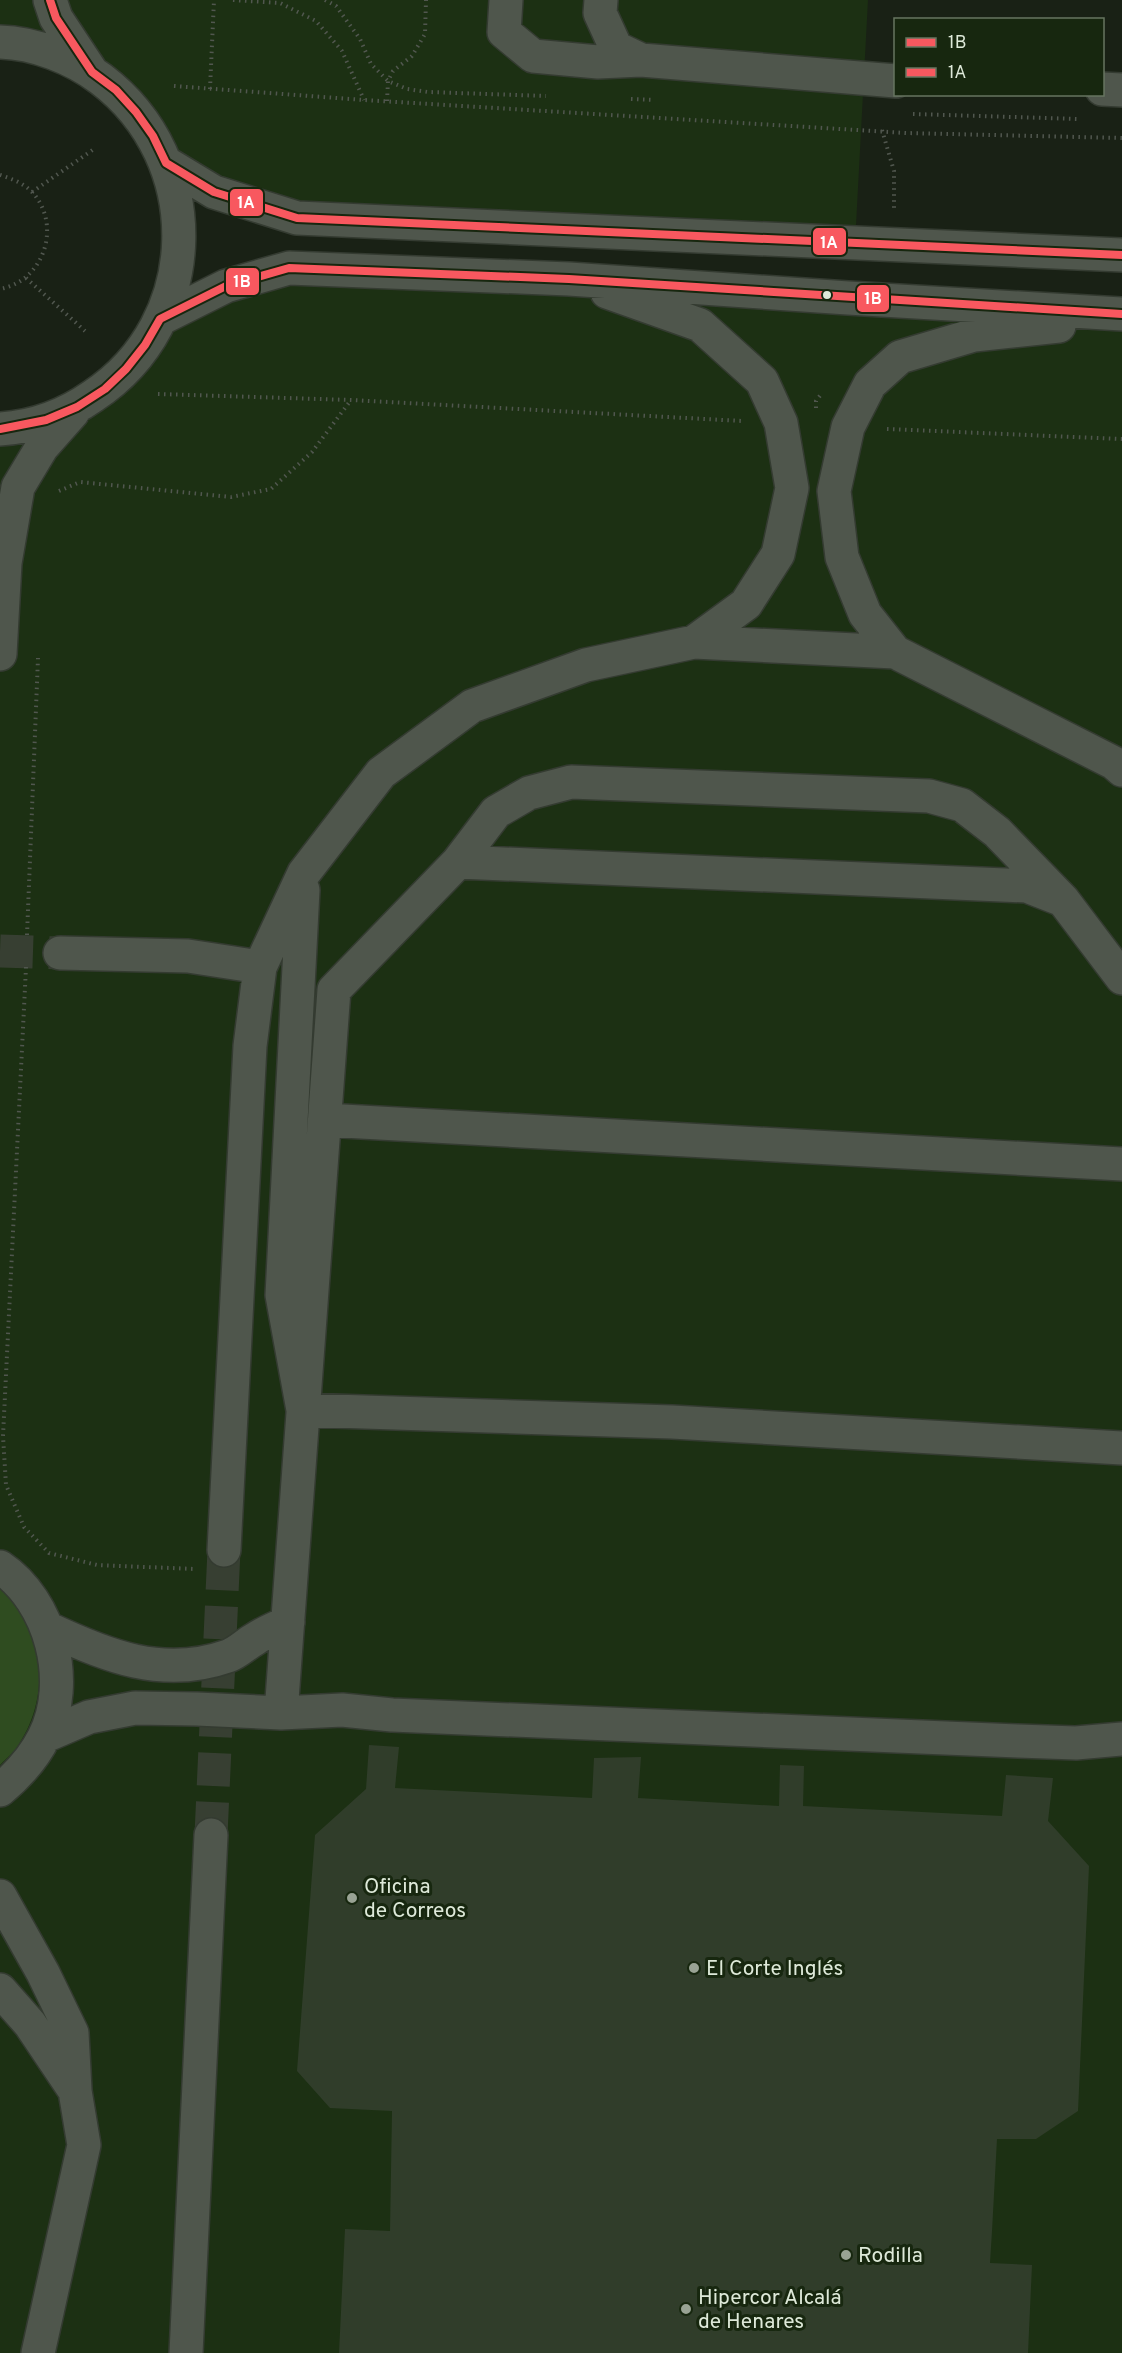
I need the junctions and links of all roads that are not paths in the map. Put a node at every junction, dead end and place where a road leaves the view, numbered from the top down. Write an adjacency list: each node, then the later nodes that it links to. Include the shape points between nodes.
1 (50, 0): 6 (street, via 56,18)
2 (506, 0): 5 (street, via 504,32 533,56 598,62)
3 (601, 0): 5 (street, via 600,12 616,48)
4 (0, 42): 6 (street, via 35,47)
5 (641, 60): 7 (street)
6 (92, 72): 10 (street, via 136,112)
7 (894, 81)
8 (1104, 89): 9 (street)
9 (1122, 90)
10 (166, 163): 11 (street, via 214,192 297,218); 14 (street, via 176,197 180,242 177,268)
11 (1122, 255)
12 (569, 279): 13 (street); 14 (street, via 289,268 226,286); 18 (street, via 700,325 762,381 782,423 792,488 778,554 746,604)
13 (1122, 314)
14 (160, 319): 16 (street, via 126,369)
15 (1122, 320): 19 (street, via 974,334 900,357 870,384 848,427 834,492 842,557 865,614)
16 (77, 407): 17 (street, via 46,420); 20 (street, via 42,447 18,487 5,563)
17 (0, 429)
18 (694, 642): 19 (street); 23 (street, via 586,665 472,706 381,773)
19 (895, 652): 21 (street)
20 (0, 654)
21 (1122, 770)
22 (458, 862): 24 (street, via 1028,886); 24 (street, via 496,812 528,793 571,782 929,796 962,805 998,832); 28 (street, via 334,990)
23 (304, 873): 26 (street); 30 (street, via 282,1295)
24 (1063, 900): 27 (street)
25 (60, 952): 26 (street, via 188,956)
26 (260, 967): 32 (street, via 250,1046)
27 (1122, 978)
28 (324, 1120): 29 (street); 30 (street)
29 (1122, 1164)
30 (303, 1410): 31 (street, via 672,1422); 34 (street)
31 (1122, 1448)
32 (213, 1559)
33 (0, 1567): 35 (street, via 32,1598)
34 (288, 1623): 35 (street, via 229,1656 181,1667 136,1663); 36 (street)
35 (47, 1628): 37 (street, via 56,1673 55,1701)
36 (281, 1713): 37 (street, via 135,1708 89,1717); 38 (street, via 342,1710 1041,1742)
37 (45, 1736): 39 (street, via 21,1773)
38 (1122, 1739)
39 (0, 1790)
40 (211, 1835): 45 (street)
41 (0, 1896): 43 (street, via 72,2033)
42 (0, 1990): 43 (street, via 30,2024)
43 (75, 2091): 44 (street, via 84,2145)
44 (38, 2353)
45 (186, 2353)

